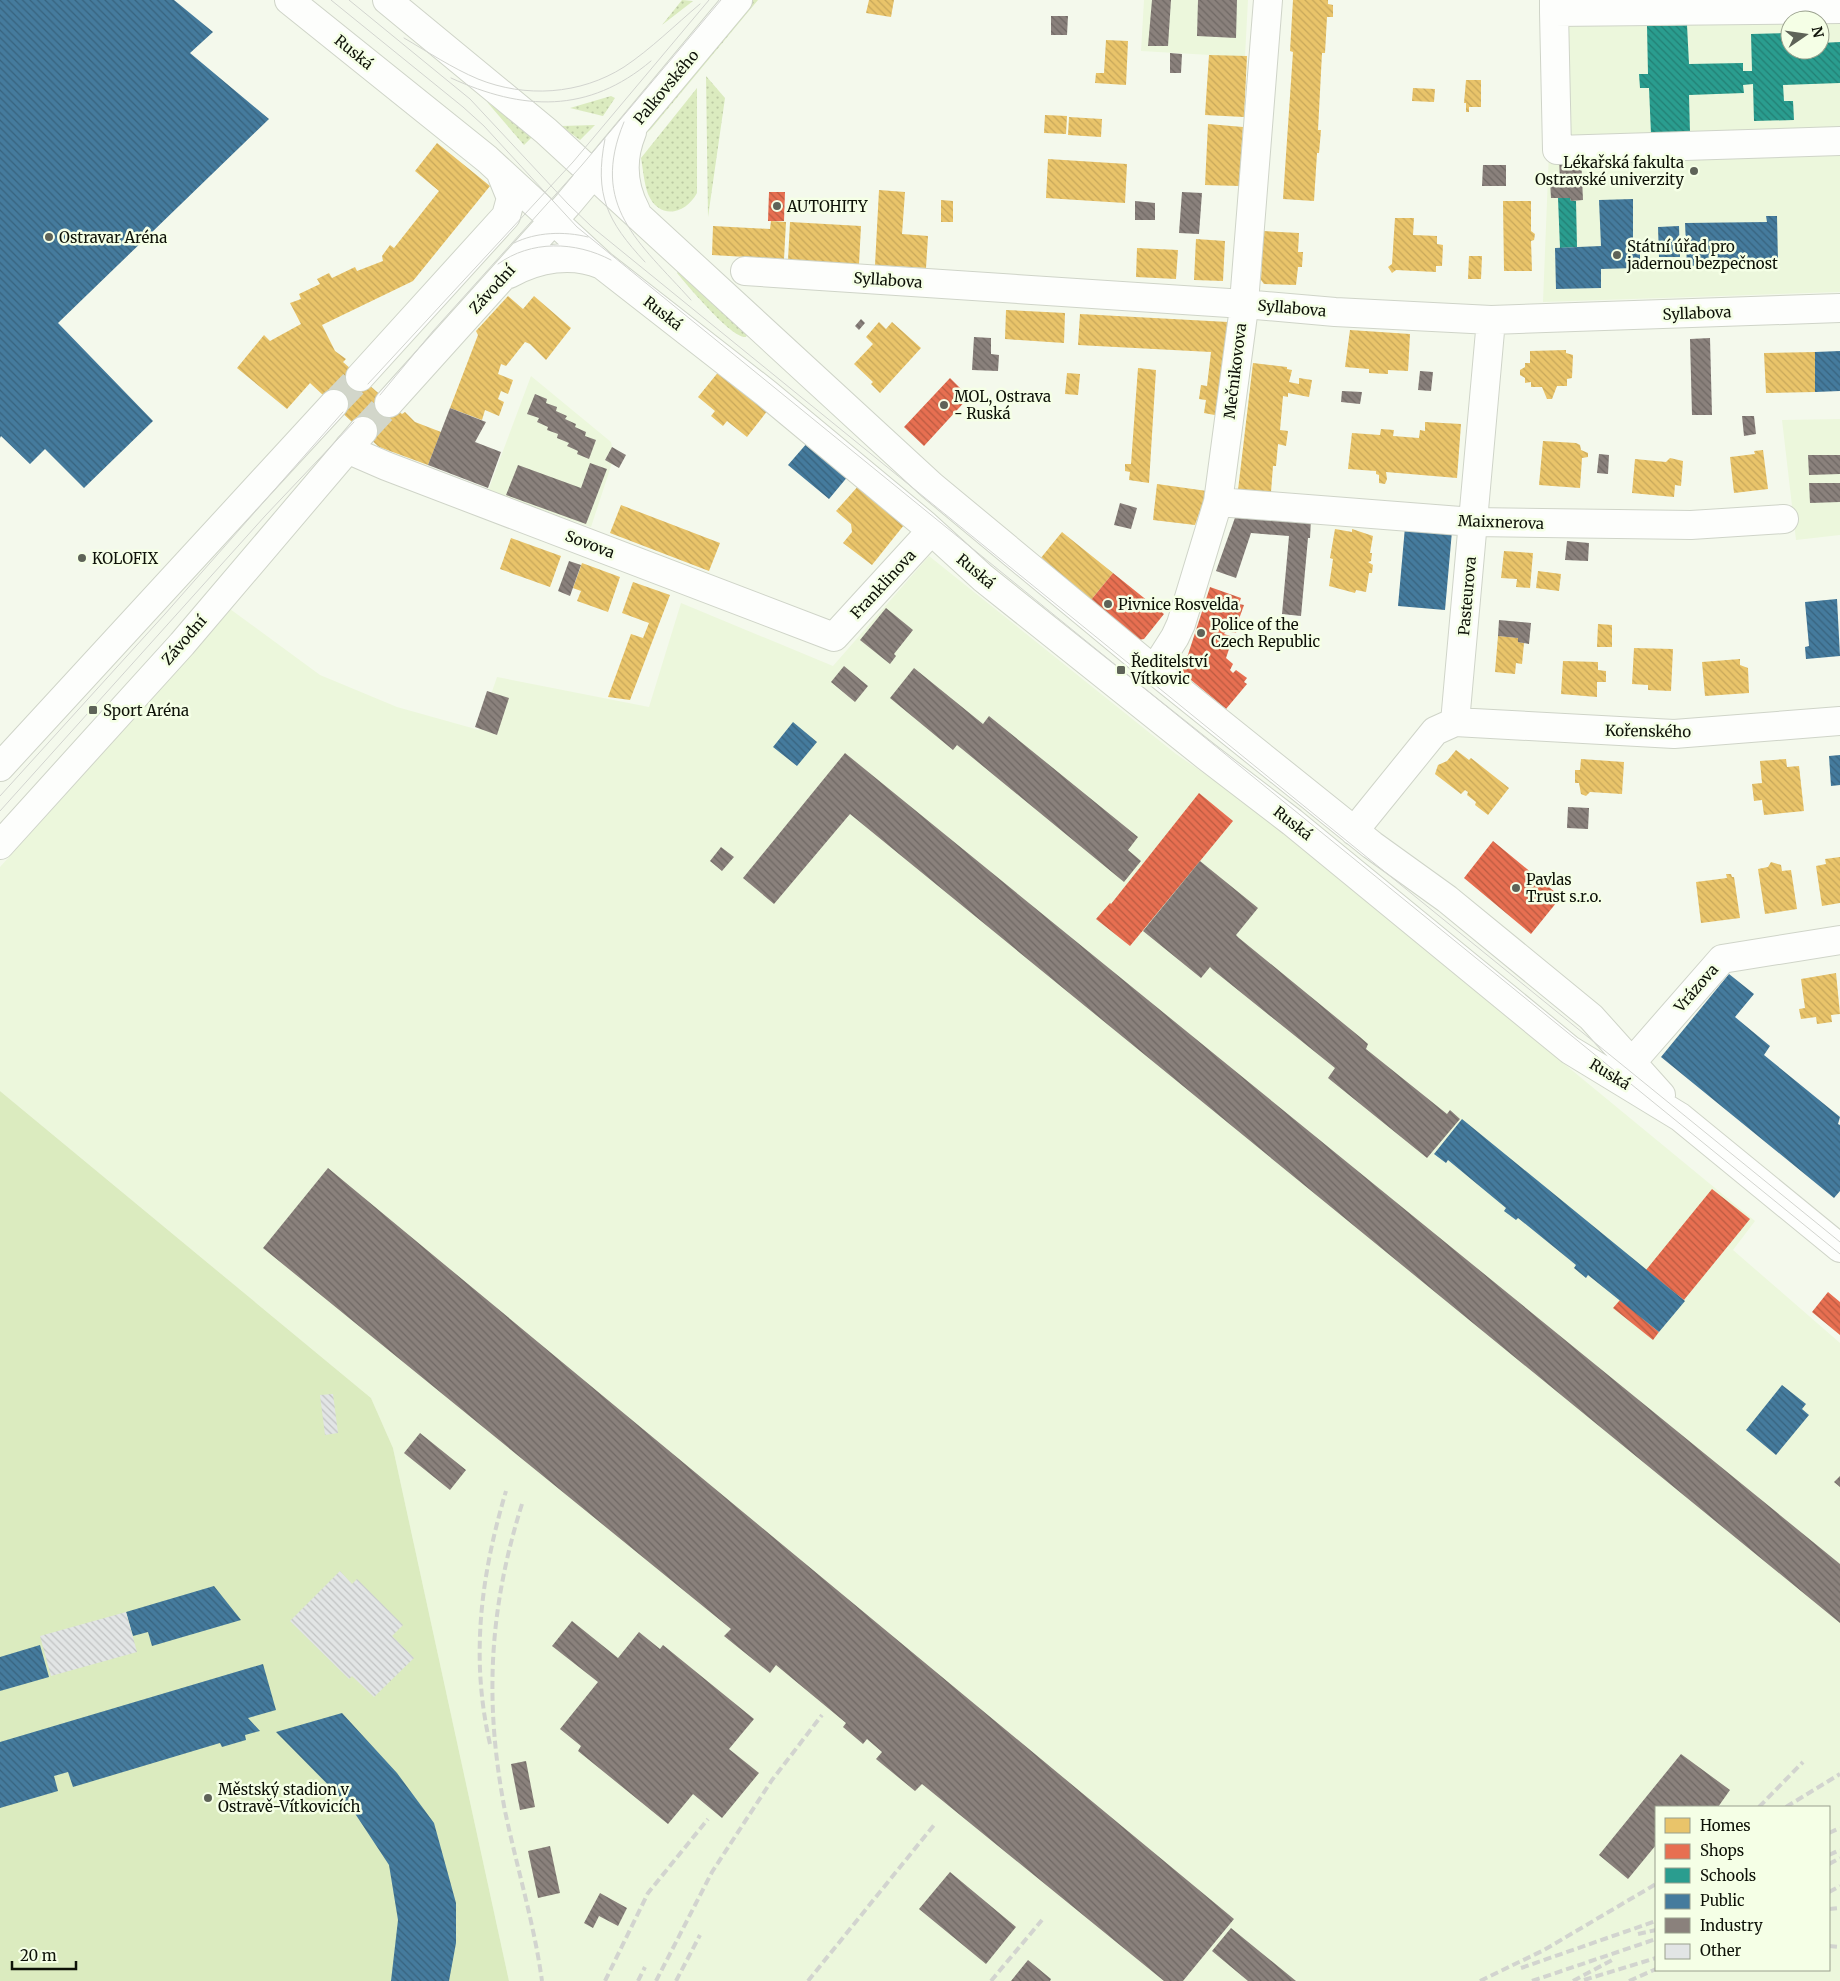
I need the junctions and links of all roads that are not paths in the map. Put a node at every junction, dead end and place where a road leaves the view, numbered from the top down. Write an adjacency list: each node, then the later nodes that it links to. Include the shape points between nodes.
1 (290, 0): 10 (street, Ruská)
2 (387, 0): 11 (street, Ruská)
3 (738, 0): 8 (street, Palkovského)
4 (1268, 0): 19 (street, Mečnikovova)
5 (1554, 6): 6 (street); 9 (street, via 1557,150)
6 (1710, 6): 7 (street)
7 (1840, 8)
8 (636, 124): 11 (street, Palkovského); 14 (street, via 625,157 625,181 632,202)
9 (1840, 142)
10 (500, 170): 13 (street, Ruská); 15 (street, via 511,198)
11 (593, 175): 12 (street, Závodní); 14 (street, Ruská)
12 (572, 199): 13 (street, Závodní); 14 (street, via 594,199)
13 (547, 213): 15 (street, via 519,211); 16 (street, Ruská); 18 (street, Závodní)
14 (647, 223): 31 (street, Ruská, via 932,486)
15 (500, 224): 22 (street)
16 (602, 265): 18 (street, via 572,257 544,261 520,268); 29 (street, Ruská)
17 (745, 272): 19 (street, Syllabova)
18 (495, 286): 23 (street, Závodní)
19 (1244, 304): 21 (street, Syllabova); 26 (street, Mečnikovova)
20 (1840, 308): 21 (street, Syllabova)
21 (1491, 320): 28 (street, Pasteurova)
22 (360, 377)
23 (389, 403)
24 (334, 404): 34 (street)
25 (356, 439): 30 (street, Sovova, via 356,453 386,466); 36 (street, Závodní, via 182,644)
26 (1218, 502): 28 (street, Maixnerova); 31 (street, Mečnikovova, via 1181,624)
27 (1784, 519): 28 (street, Maixnerova, via 1691,526)
28 (1474, 522): 33 (street, Pasteurova)
29 (932, 531): 30 (street, Franklinova); 39 (street, Ruská, via 984,578 1292,822 1570,1050)
30 (834, 637)
31 (1154, 670): 35 (street, Ruská)
32 (1840, 721): 33 (street, Kořenského, via 1674,734)
33 (1456, 722): 35 (street, via 1435,731)
34 (0, 767)
35 (1354, 831): 38 (street, Ruská, via 1447,899 1583,1011)
36 (0, 845)
37 (1833, 941): 38 (street, Vrázova, via 1722,959)
38 (1632, 1062): 39 (street, Ruská)
39 (1680, 1117): 40 (street, Ruská)
40 (1840, 1248)

